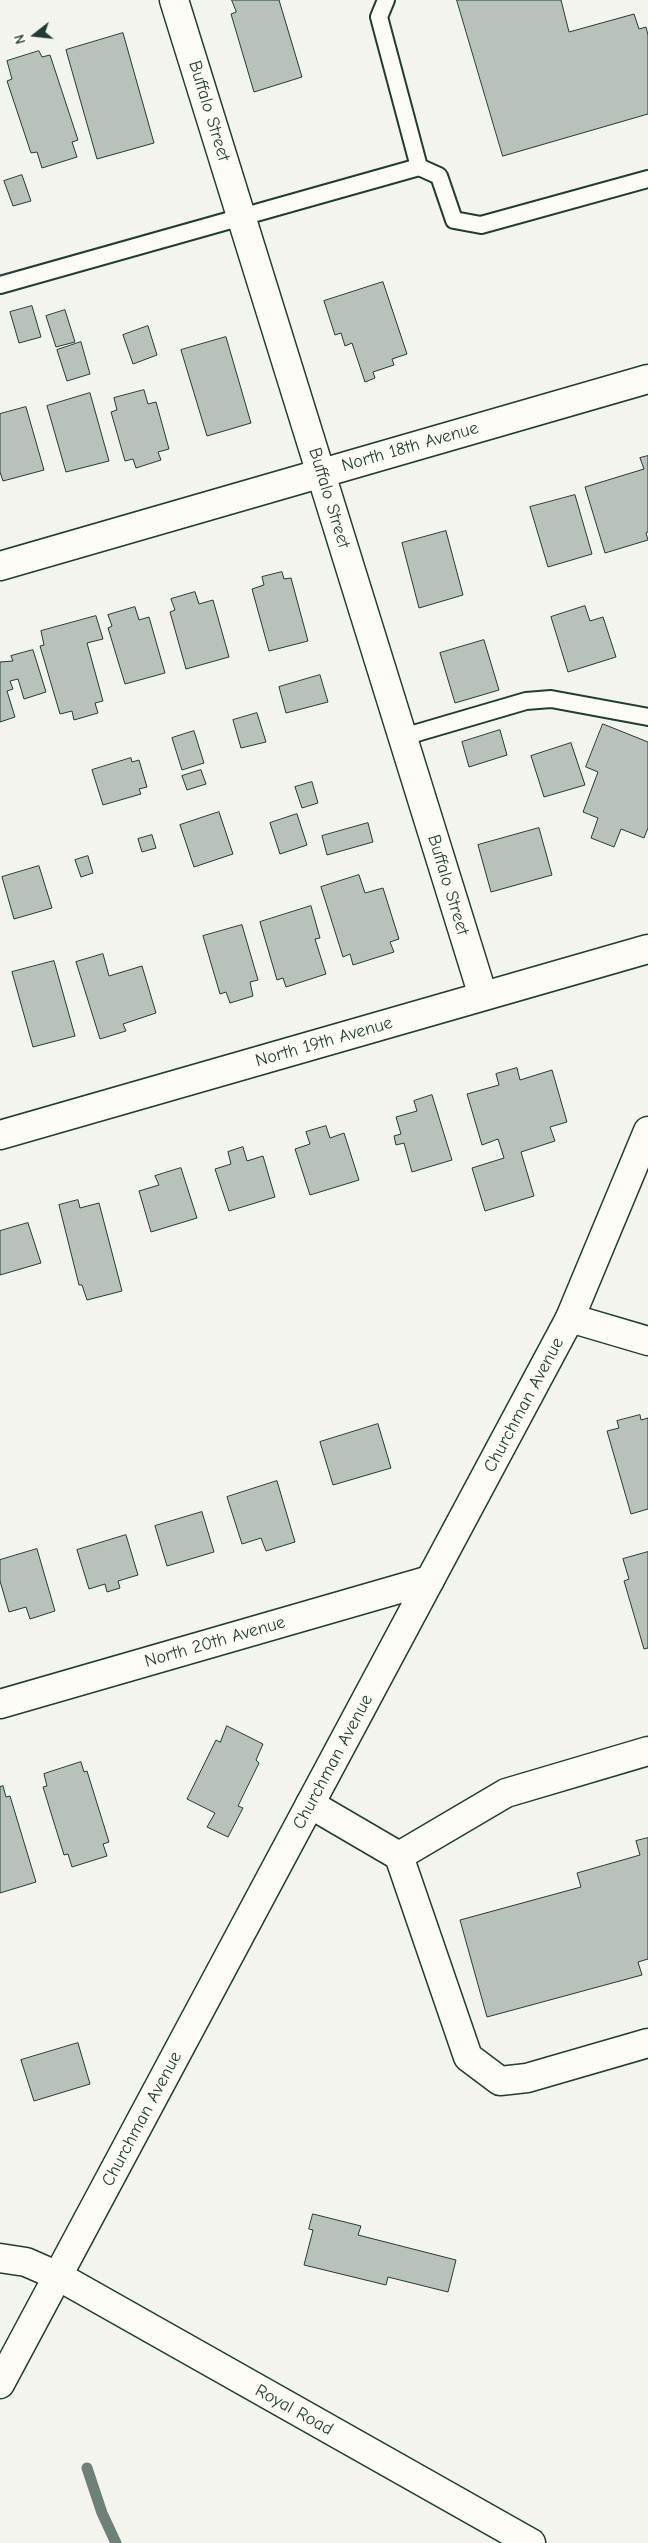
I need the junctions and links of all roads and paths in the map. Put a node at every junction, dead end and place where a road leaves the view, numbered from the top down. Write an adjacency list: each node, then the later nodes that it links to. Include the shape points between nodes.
1 (174, 0): 5 (street, Buffalo Street)
2 (386, 0): 3 (lane, via 379,17)
3 (419, 167): 4 (lane, via 439,176 454,220 481,225); 5 (lane)
4 (648, 178)
5 (241, 216): 6 (lane); 8 (street, Buffalo Street)
6 (0, 285)
7 (648, 379): 8 (street, North 18th Avenue)
8 (322, 473): 9 (street, North 18th Avenue); 11 (street, Buffalo Street)
9 (0, 566)
10 (648, 717): 11 (lane, via 551,699 526,701)
11 (402, 736): 13 (street, Buffalo Street)
12 (648, 949): 13 (street, North 19th Avenue)
13 (483, 996): 15 (street, North 19th Avenue)
14 (648, 1131): 16 (street, Churchman Avenue)
15 (0, 1135)
16 (570, 1318): 17 (street); 18 (street, Churchman Avenue)
17 (648, 1340)
18 (430, 1580): 19 (street, North 20th Avenue); 21 (street, Churchman Avenue)
19 (0, 1704)
20 (648, 1751): 22 (street, via 506,1792)
21 (310, 1804): 22 (street); 25 (street, Churchman Avenue)
22 (399, 1856): 23 (street, via 468,2057 500,2081 528,2078)
23 (648, 2043)
24 (0, 2258): 25 (street, Royal Road, via 26,2262)
25 (58, 2276): 26 (street, Churchman Avenue); 27 (street, Royal Road)
26 (0, 2384)
27 (531, 2543)

